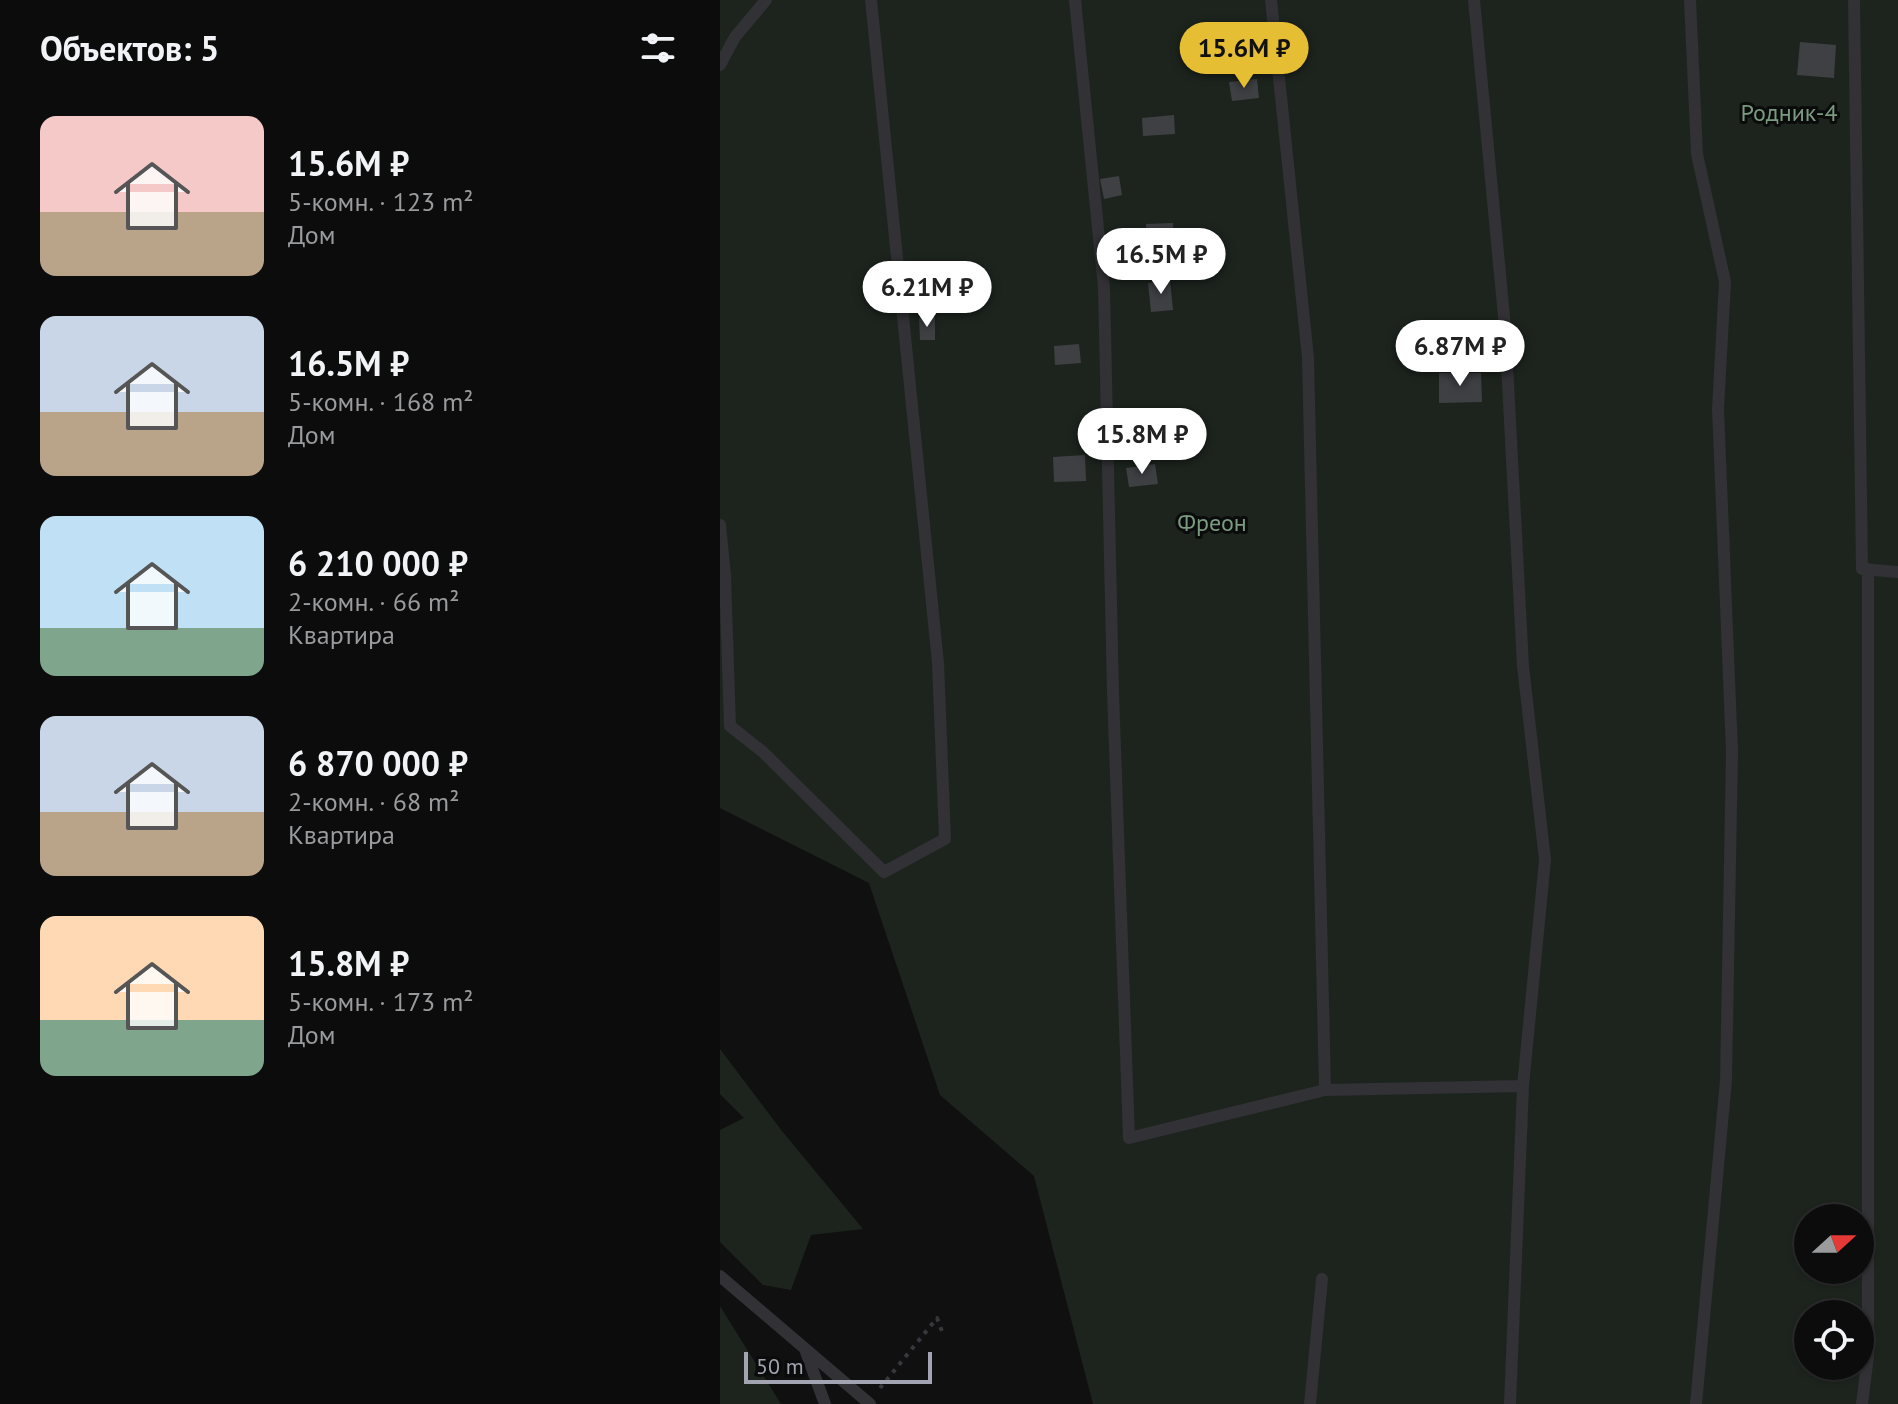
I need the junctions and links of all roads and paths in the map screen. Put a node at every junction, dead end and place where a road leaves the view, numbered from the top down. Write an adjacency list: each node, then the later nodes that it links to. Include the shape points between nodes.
1 (766, 0): 8 (lane)
2 (871, 0): 10 (lane, via 938,663 945,839 884,872 730,726)
3 (1075, 0): 14 (lane, via 1104,288 1129,1138)
4 (1271, 0): 14 (lane, via 1308,358)
5 (1474, 0): 13 (lane, via 1505,327 1523,666 1545,860)
6 (1690, 0): 23 (lane, via 1697,154 1725,282 1718,409 1732,752 1726,1080)
7 (1854, 0): 11 (lane, via 1862,569)
8 (720, 65)
9 (720, 525): 10 (lane)
10 (722, 564)
11 (1868, 569): 12 (lane); 24 (lane, via 1868,1356)
12 (1898, 572)
13 (1523, 1086): 14 (lane); 22 (lane)
14 (1325, 1090)
15 (720, 1276): 18 (lane)
16 (1322, 1279): 21 (lane)
17 (943, 1334): 19 (path, via 937,1318)
18 (805, 1349): 19 (lane); 20 (lane)
19 (869, 1403)
20 (825, 1404)
21 (1310, 1404)
22 (1510, 1404)
23 (1696, 1404)
24 (1862, 1404)

